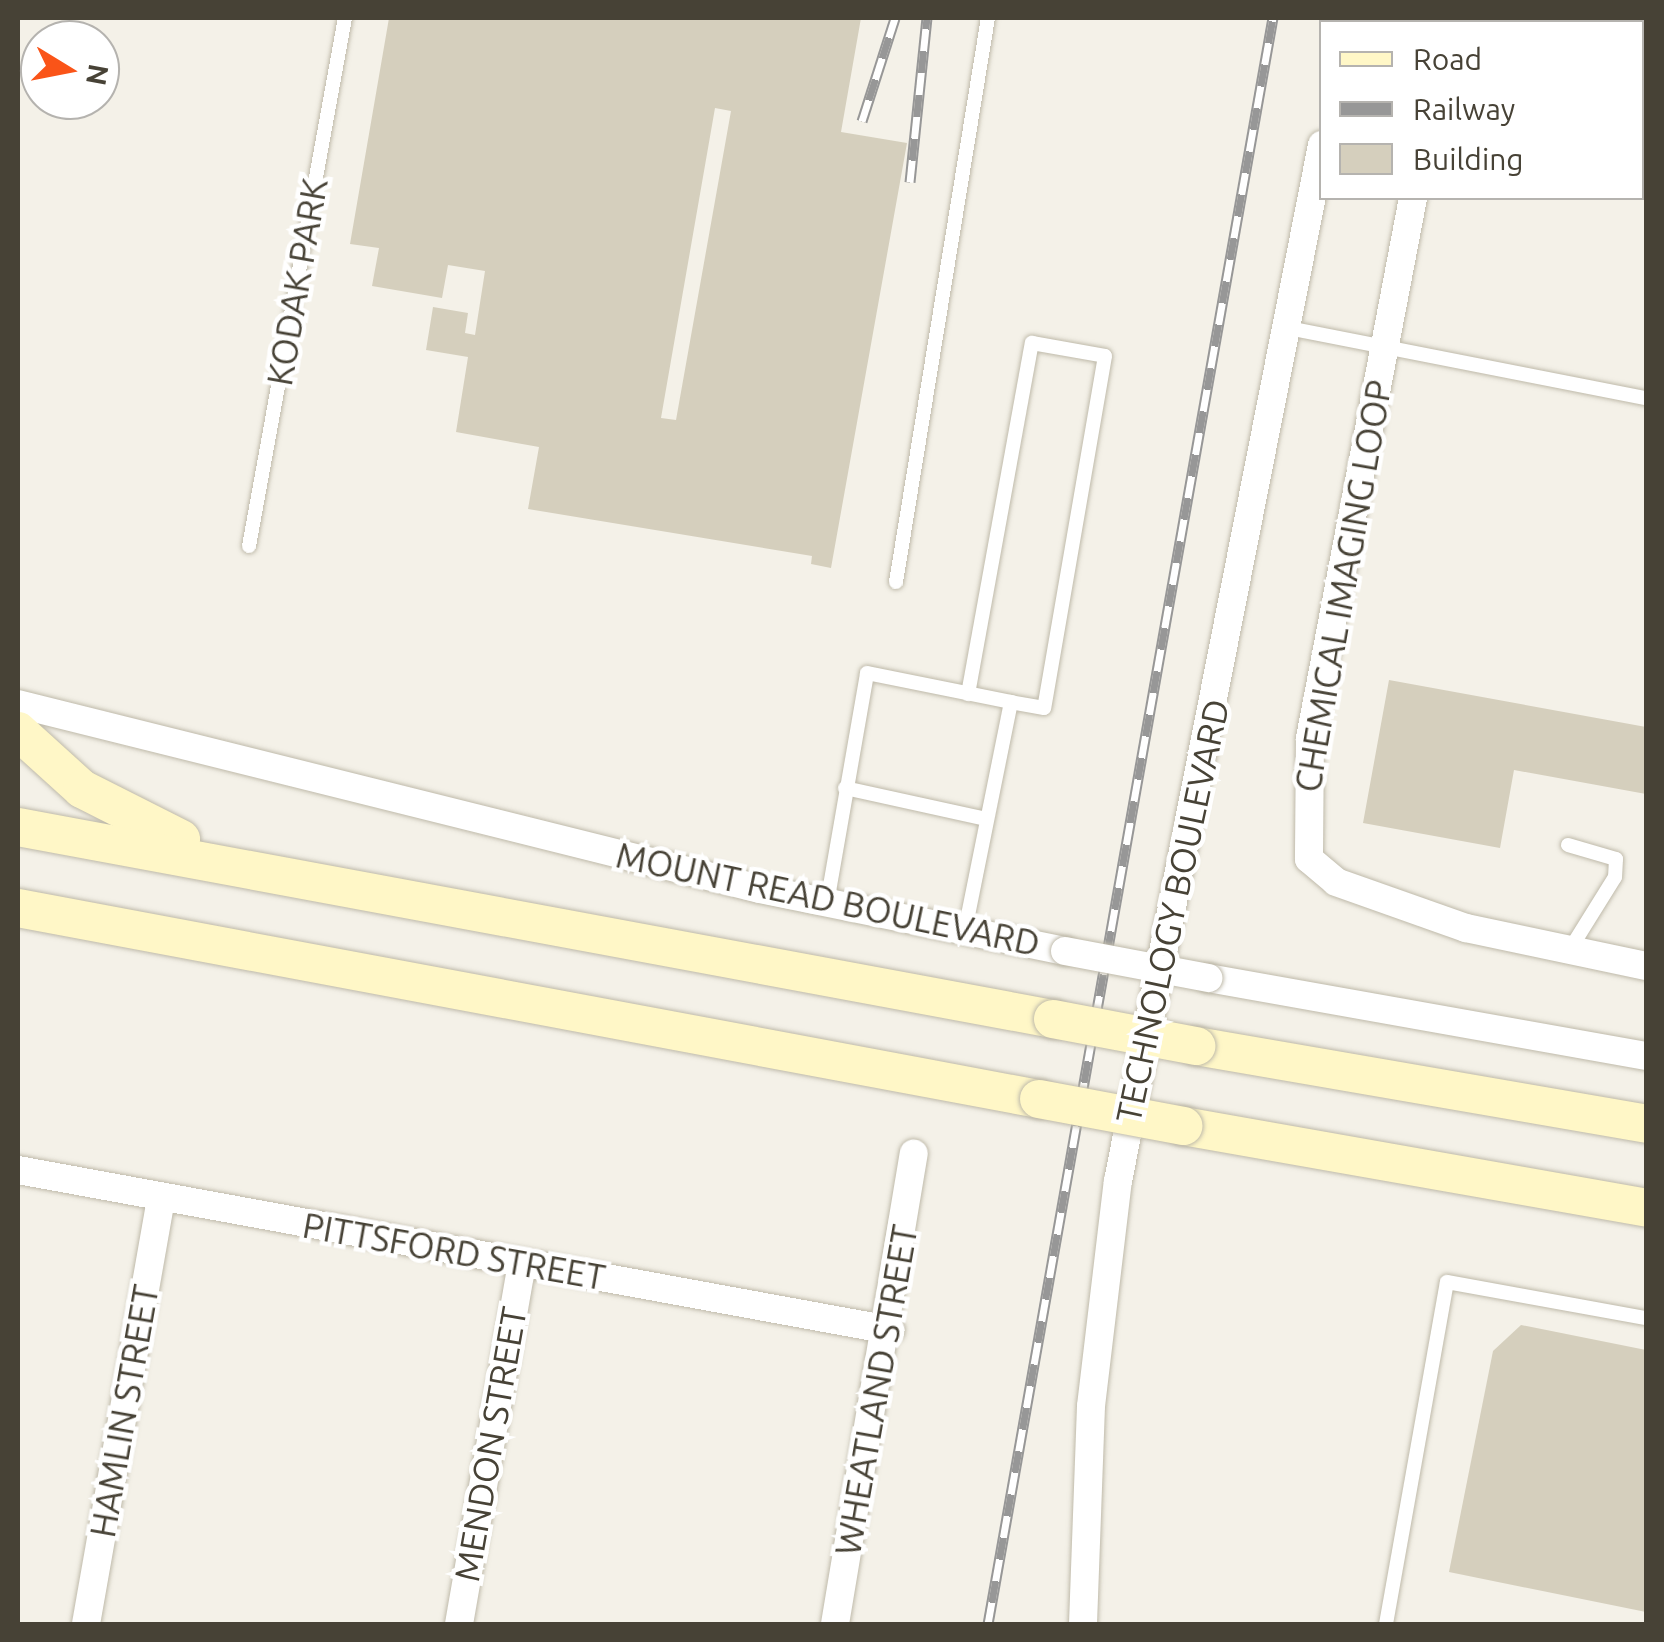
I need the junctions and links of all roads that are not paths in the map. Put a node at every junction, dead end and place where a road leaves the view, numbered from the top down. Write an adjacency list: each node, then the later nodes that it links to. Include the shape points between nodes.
1 (345, 18): 8 (lane, KODAK PARK)
2 (988, 18): 9 (lane)
3 (1319, 161): 5 (street, TECHNOLOGY BOULEVARD)
4 (1413, 200): 6 (street, CHEMICAL IMAGING LOOP)
5 (1288, 328): 6 (lane); 36 (street, TECHNOLOGY BOULEVARD, via 1118,1180 1091,1406)
6 (1386, 343): 7 (lane); 22 (street, CHEMICAL IMAGING LOOP, via 1310,738 1308,860 1336,882 1466,928)
7 (1646, 398)
8 (248, 546)
9 (896, 582)
10 (968, 694): 11 (lane); 11 (lane, via 1032,343 1104,356 1044,708); 14 (lane, via 867,673)
11 (1011, 702): 15 (lane)
12 (18, 704): 19 (street, MOUNT READ BOULEVARD)
13 (18, 731): 18 (main road, via 142,826)
14 (844, 788): 15 (lane); 19 (lane)
15 (986, 819): 21 (lane)
16 (18, 827): 18 (main road, MOUNT READ BOULEVARD)
17 (1568, 845): 22 (lane, via 1616,859 1615,877)
18 (282, 874): 25 (main road, MOUNT READ BOULEVARD, bridge)
19 (826, 903): 21 (street, MOUNT READ BOULEVARD)
20 (18, 908): 29 (main road, bridge)
21 (965, 931): 24 (street, MOUNT READ BOULEVARD, bridge)
22 (1572, 946): 23 (street, CHEMICAL IMAGING LOOP)
23 (1646, 966)
24 (1646, 1056)
25 (1646, 1124)
26 (914, 1154): 32 (street, WHEATLAND STREET)
27 (18, 1170): 28 (street, PITTSFORD STREET)
28 (162, 1197): 30 (street, PITTSFORD STREET); 33 (street, HAMLIN STREET)
29 (1646, 1208)
30 (522, 1264): 32 (street, PITTSFORD STREET); 34 (street, MENDON STREET)
31 (1646, 1318): 37 (lane, via 1446,1282)
32 (890, 1330): 35 (street, WHEATLAND STREET)
33 (86, 1624)
34 (459, 1624)
35 (835, 1624)
36 (1083, 1624)
37 (1386, 1624)

